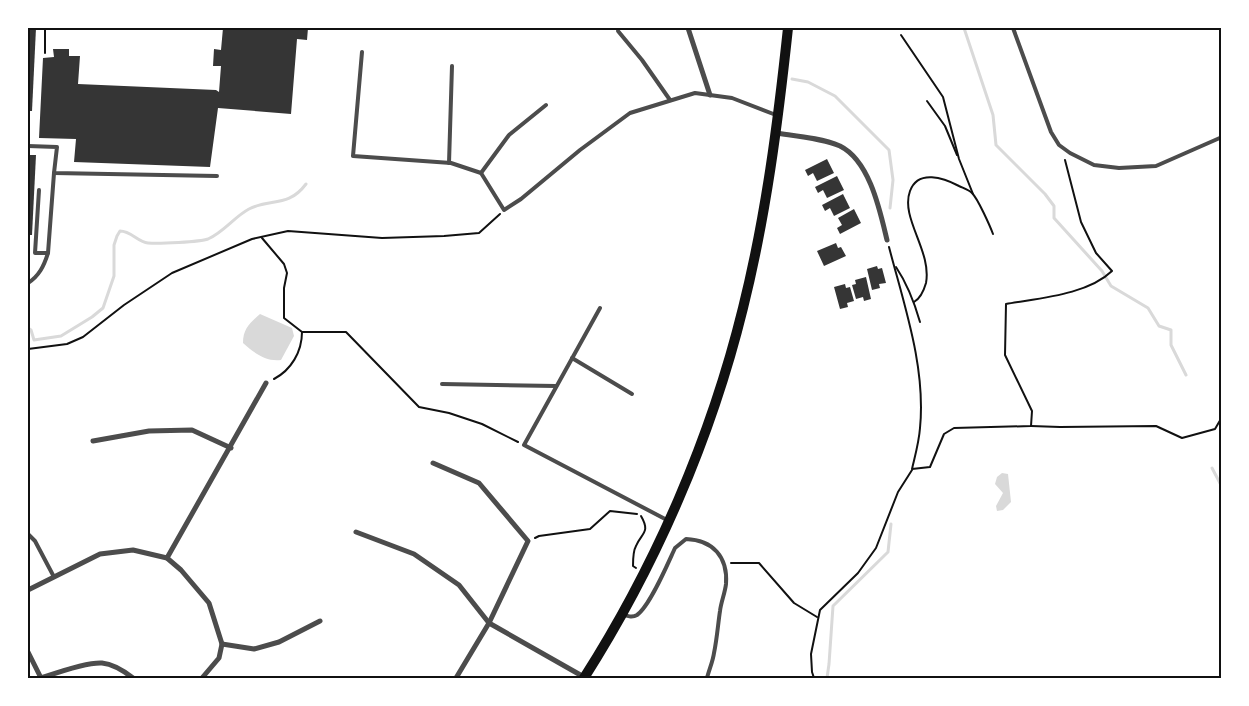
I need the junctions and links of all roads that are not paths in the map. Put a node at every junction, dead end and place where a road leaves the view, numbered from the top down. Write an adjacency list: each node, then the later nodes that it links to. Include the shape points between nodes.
1 (688, 28): 7 (street)
2 (787, 28): 10 (main road)
3 (1013, 28): 12 (lane, via 1051,132 1070,153 1094,165 1119,168 1156,166)
4 (618, 31): 8 (lane)
5 (362, 52): 14 (lane, via 353,156)
6 (452, 66): 14 (lane)
7 (710, 95): 8 (lane, via 695,93); 10 (lane)
8 (670, 100): 16 (lane, via 630,113 504,210)
9 (546, 105): 16 (lane, via 509,135)
10 (778, 112): 11 (main road)
11 (775, 133): 19 (street, via 830,142 848,152 860,165 873,189); 31 (main road, via 758,236 737,330 706,429)
12 (1222, 137)
13 (28, 146): 15 (lane, via 56,147)
14 (449, 163): 16 (lane)
15 (54, 173): 17 (lane); 20 (lane)
16 (481, 173)
17 (217, 176)
18 (39, 190): 20 (lane, via 35,252)
19 (888, 240)
20 (48, 254): 21 (lane, via 45,265)
21 (28, 283)
22 (600, 308): 23 (lane)
23 (572, 358): 26 (lane); 27 (lane)
24 (266, 383): 29 (street)
25 (442, 384): 26 (lane)
26 (556, 386): 31 (lane, via 524,445)
27 (632, 394)
28 (93, 441): 29 (street, via 149,431 192,430)
29 (231, 448): 34 (street)
30 (433, 463): 39 (street, via 479,483 528,541)
31 (668, 521): 37 (main road)
32 (356, 532): 39 (street, via 414,554 459,585)
33 (28, 534): 35 (lane)
34 (167, 558): 35 (street, via 133,550 100,554); 40 (street, via 209,603)
35 (54, 576): 36 (street)
36 (28, 590)
37 (622, 614): 46 (main road); 47 (lane, via 637,616 675,548 686,539 710,545 724,563 726,584)
38 (320, 621): 40 (street, via 279,642 254,649)
39 (488, 623): 45 (street); 46 (street)
40 (222, 644): 44 (street, via 219,658)
41 (28, 652): 42 (street)
42 (41, 678): 43 (street, via 102,663 123,670)
43 (133, 678)
44 (202, 678)
45 (456, 678)
46 (584, 678)
47 (707, 678)

